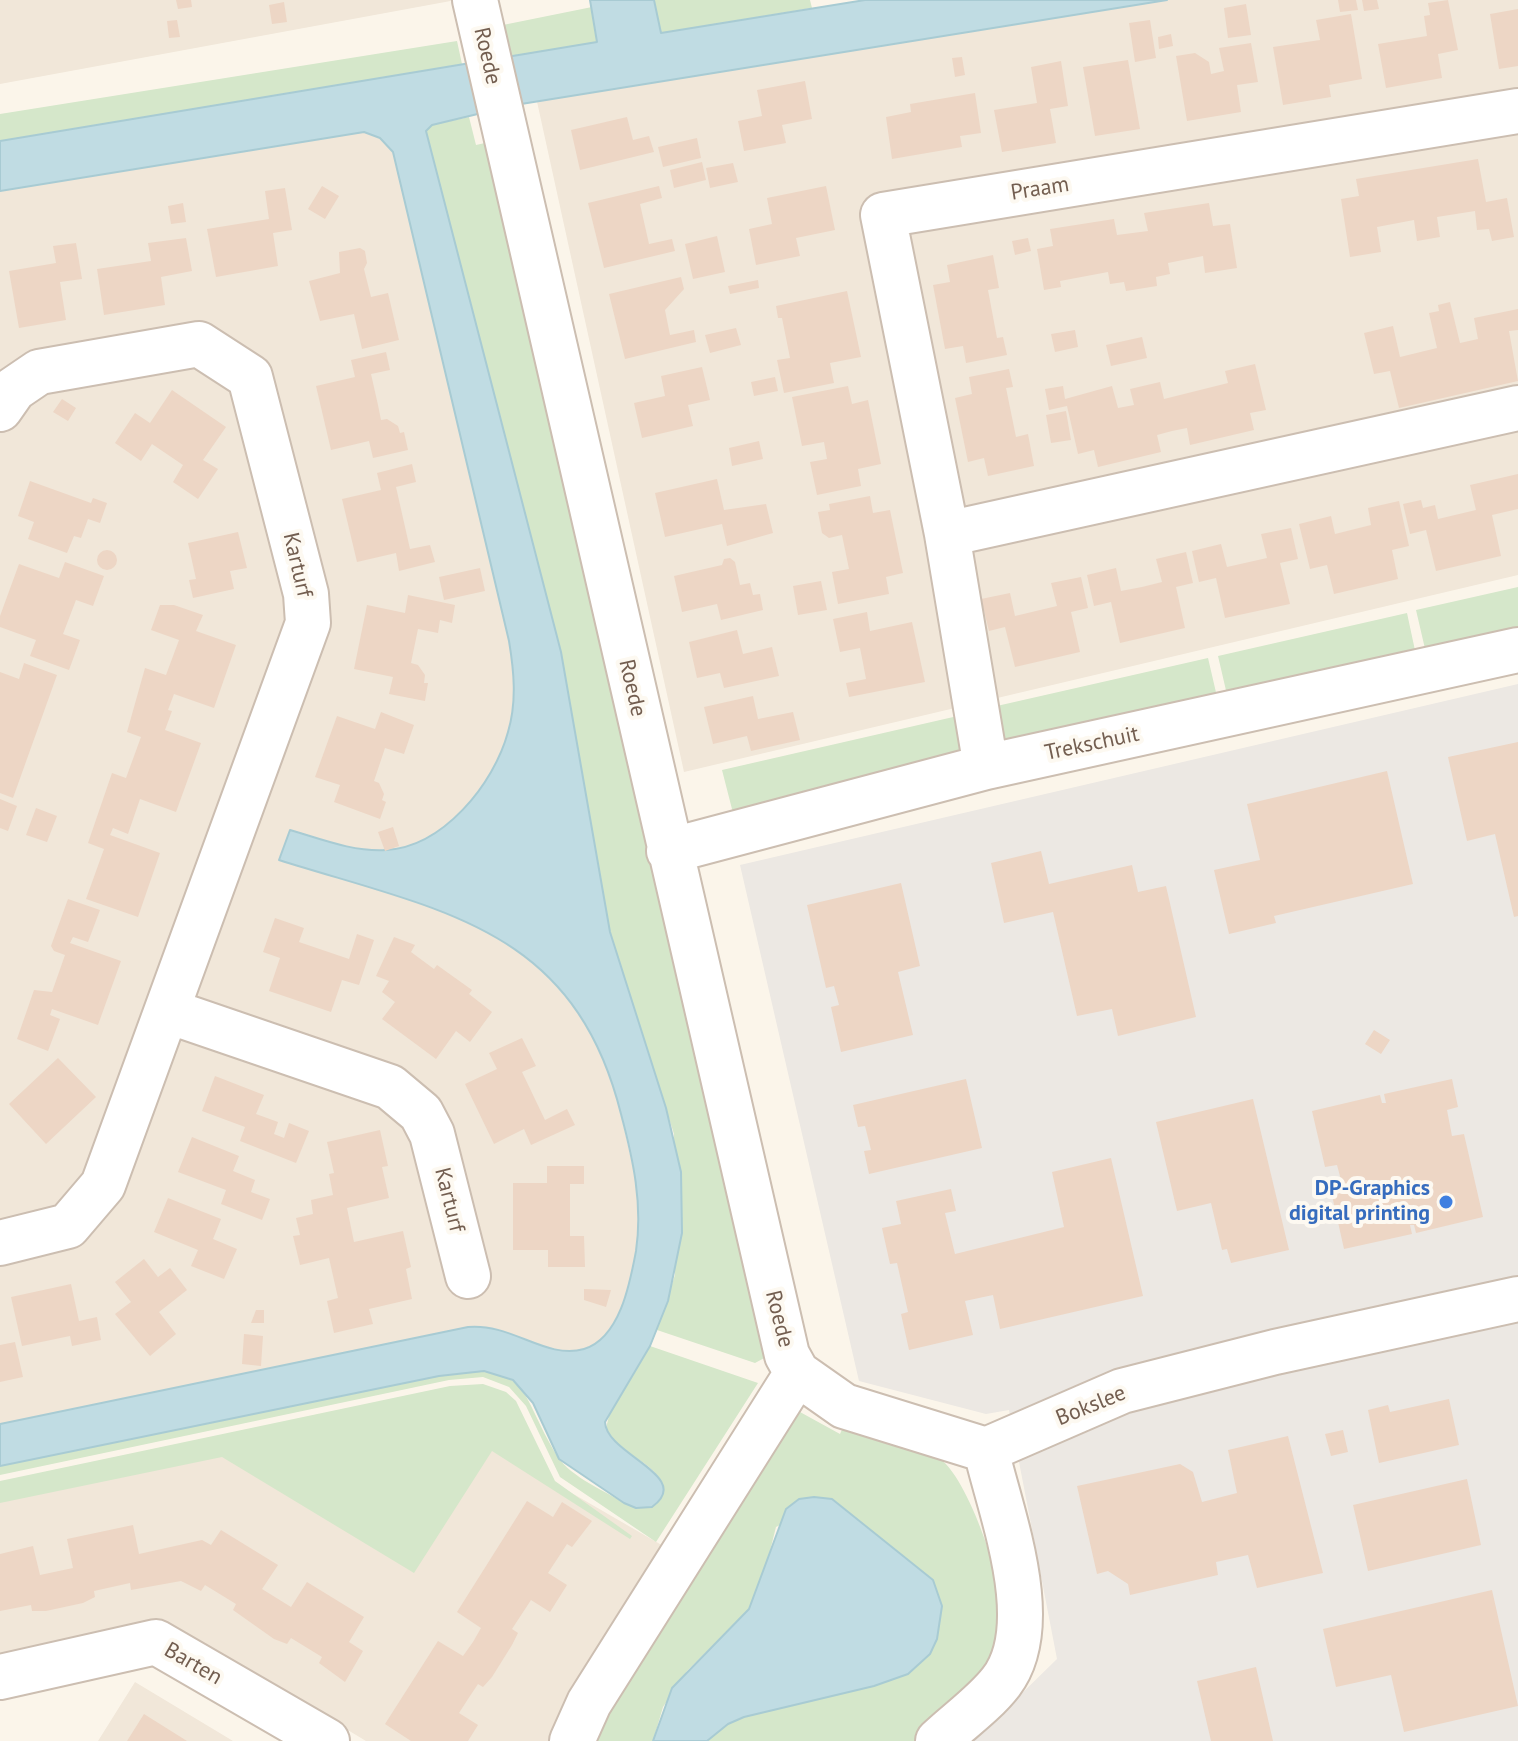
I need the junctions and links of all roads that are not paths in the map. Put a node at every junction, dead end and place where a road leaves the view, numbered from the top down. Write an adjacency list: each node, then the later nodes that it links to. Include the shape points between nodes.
1 (475, 0): 8 (street, Roede)
2 (1518, 111): 5 (street, Praam, via 883,215)
3 (1518, 408): 5 (street)
4 (0, 409): 9 (street, Karturf, via 14,389 39,372 199,344 250,377 306,594 308,623)
5 (947, 534): 7 (street, Praam)
6 (1518, 650): 7 (street, Trekschuit)
7 (986, 767): 8 (street, Trekschuit)
8 (669, 851): 13 (street, Roede, via 787,1355)
9 (168, 1011): 10 (street, Karturf, via 103,1185 68,1226); 11 (street, Karturf, via 362,1076 407,1098 432,1134)
10 (0, 1243)
11 (468, 1276)
12 (1517, 1306): 14 (street, Bokslee, via 1275,1352 1122,1391)
13 (797, 1373): 14 (street, Roede, via 844,1406); 17 (street, Roede, via 589,1703)
14 (986, 1450): 18 (street, via 1022,1603 1019,1643 1001,1682)
15 (0, 1677): 16 (street, Barten, via 156,1642)
16 (327, 1741)
17 (572, 1741)
18 (938, 1741)

